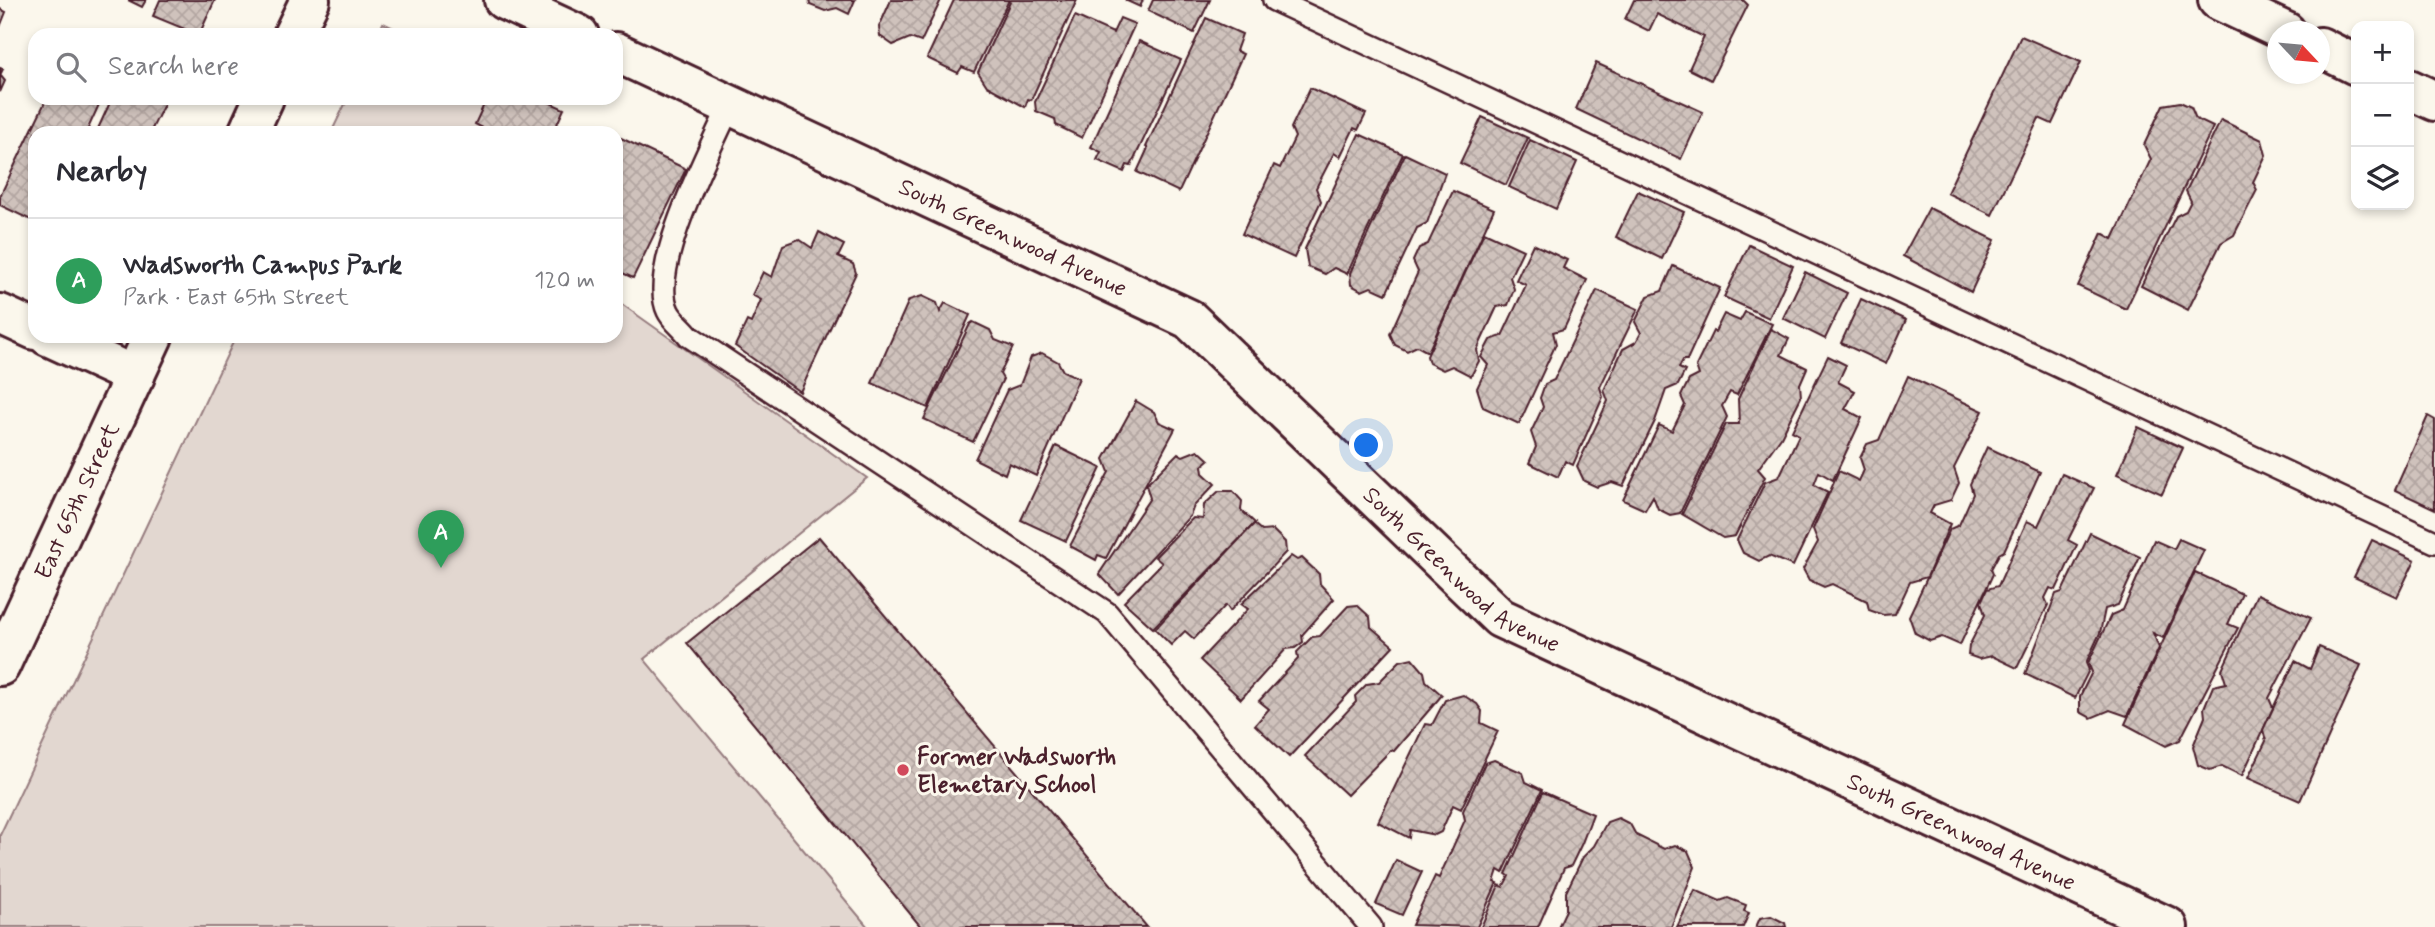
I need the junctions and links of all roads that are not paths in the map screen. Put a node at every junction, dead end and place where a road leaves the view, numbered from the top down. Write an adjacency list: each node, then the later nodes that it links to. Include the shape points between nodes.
1 (504, 0): 5 (street)
2 (1274, 0): 19 (lane)
3 (2218, 0): 4 (street)
4 (2267, 23)
5 (564, 28)
6 (2330, 52): 8 (street)
7 (623, 55): 12 (street, South Greenwood Avenue)
8 (2351, 63)
9 (2414, 92): 10 (street)
10 (2435, 102)
11 (261, 105): 13 (street)
12 (730, 105): 21 (lane, via 668,256 664,285 668,310 689,336 1107,613); 22 (street, South Greenwood Avenue, via 1189,319 1500,618)
13 (251, 126)
14 (0, 314): 15 (street)
15 (28, 327)
16 (63, 343): 18 (street)
17 (150, 343): 18 (street, East 65th Street)
18 (135, 376): 20 (street, East 65th Street)
19 (2435, 542)
20 (0, 666)
21 (1371, 927)
22 (2168, 927)

